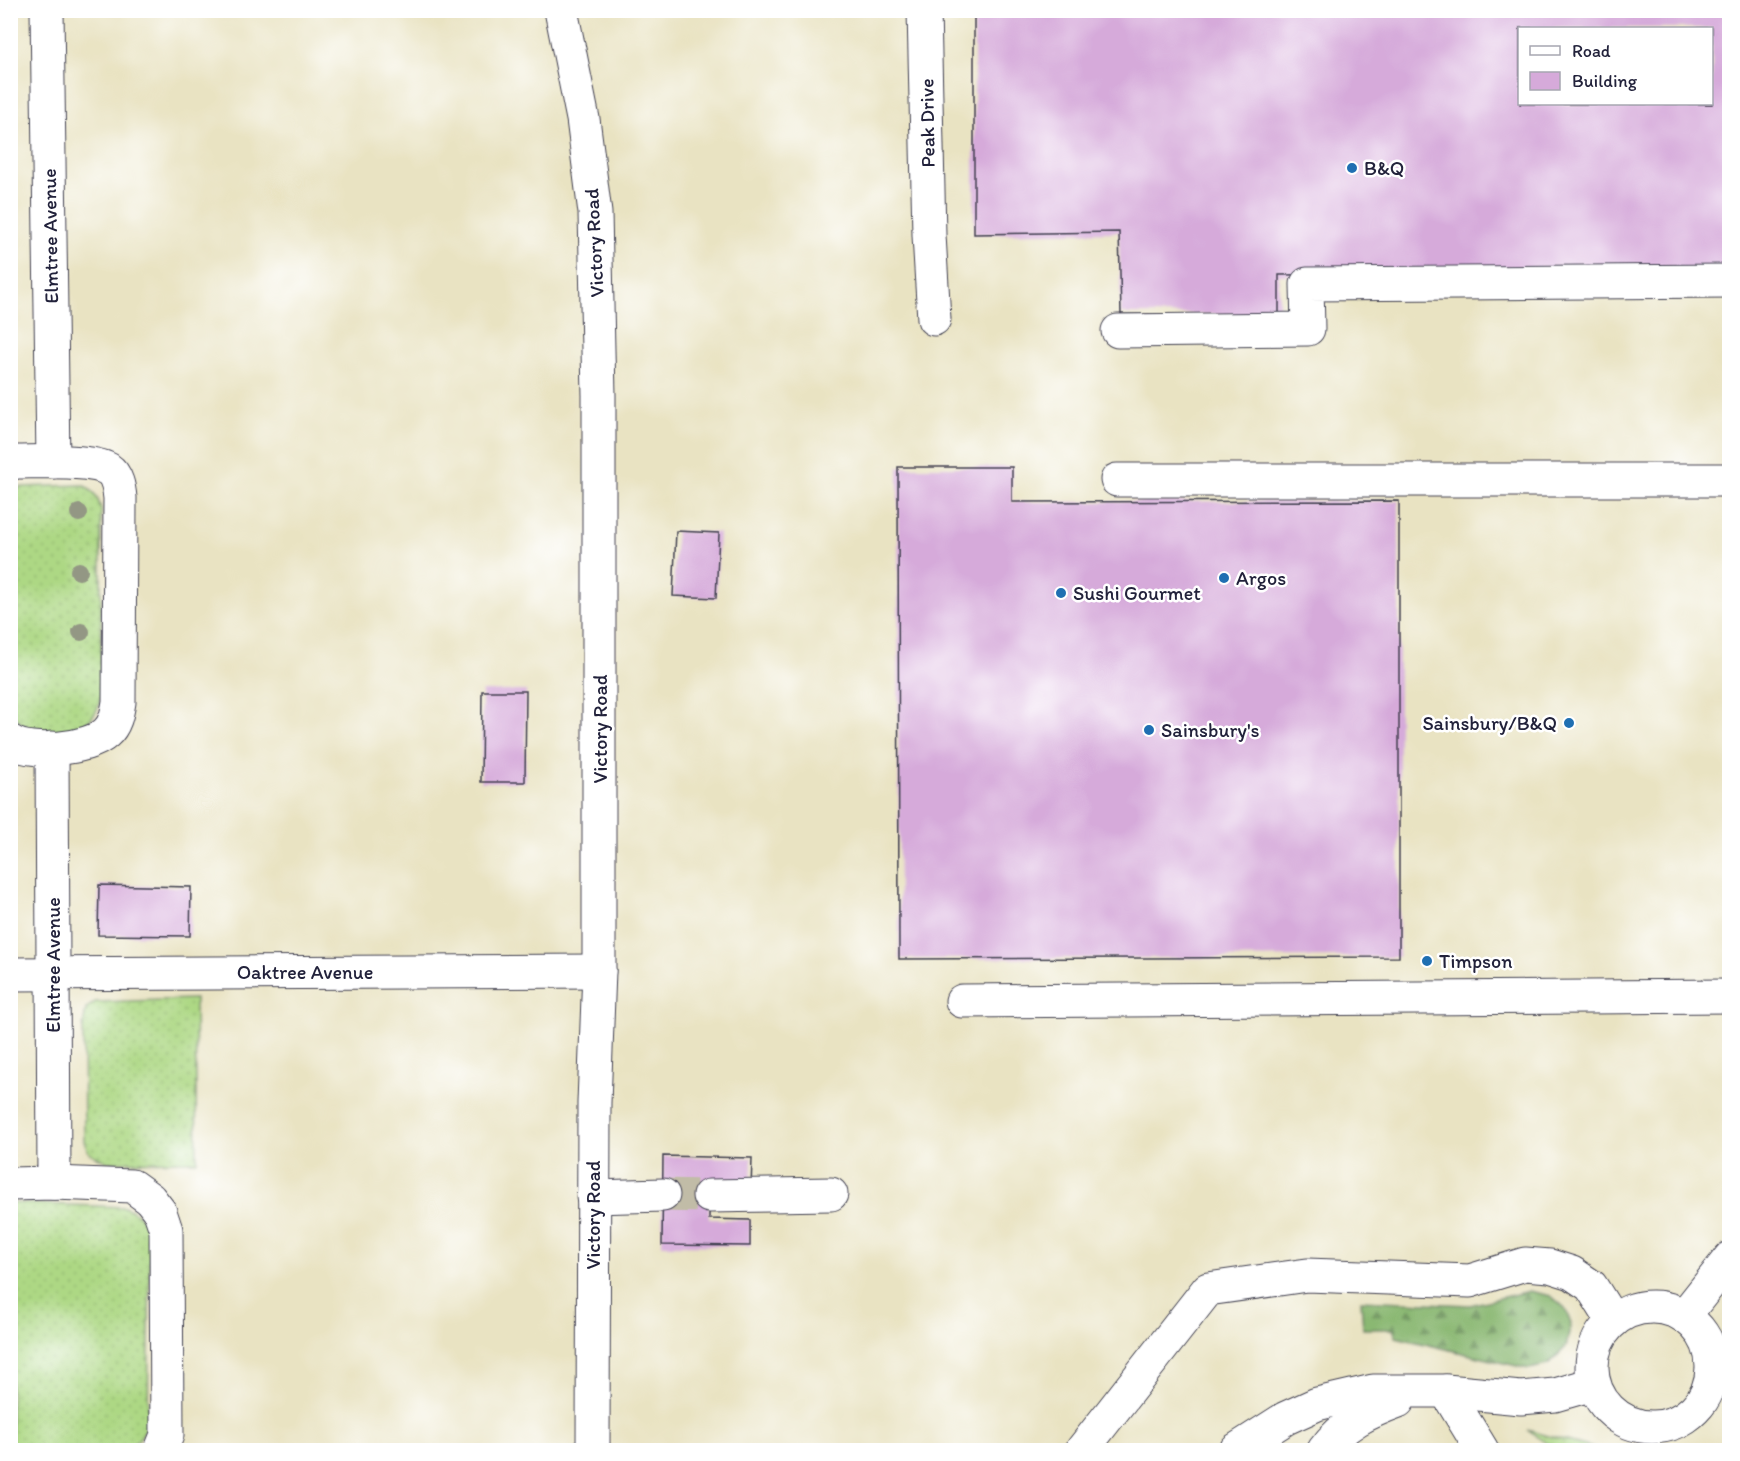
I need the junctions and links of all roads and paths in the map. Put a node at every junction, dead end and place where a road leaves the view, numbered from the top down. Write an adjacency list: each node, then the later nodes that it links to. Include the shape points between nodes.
1 (47, 10): 7 (street, Elmtree Avenue)
2 (561, 10): 14 (street, Victory Road, via 595,213 599,395)
3 (924, 10): 5 (street, Peak Drive)
4 (1730, 281): 6 (street, via 1307,284 1308,329)
5 (933, 319)
6 (1118, 331)
7 (53, 462): 8 (street); 12 (street, via 94,464 109,469 118,483 120,521 117,715 112,726 95,740 81,746)
8 (10, 464)
9 (1117, 480): 10 (street)
10 (1730, 480)
11 (10, 741): 12 (street)
12 (52, 748): 13 (street, Elmtree Avenue)
13 (53, 972): 14 (street, Oaktree Avenue); 15 (street, Oaktree Avenue); 18 (street, Elmtree Avenue)
14 (599, 972): 23 (street, Victory Road)
15 (10, 974)
16 (1730, 996): 17 (street)
17 (962, 1001)
18 (54, 1183): 19 (street); 30 (street, via 132,1186 160,1212 166,1230 167,1435)
19 (10, 1184)
20 (831, 1194): 22 (street)
21 (663, 1195): 23 (street)
22 (710, 1196)
23 (593, 1197): 31 (street, Victory Road)
24 (1730, 1258): 25 (street)
25 (1684, 1316): 26 (street, via 1663,1307 1641,1307); 29 (street, via 1702,1333 1713,1364 1710,1385 1701,1404)
26 (1613, 1322): 27 (street, via 1599,1338 1592,1358); 32 (street, via 1591,1286 1572,1273 1550,1266 1525,1264 1470,1281 1307,1275 1208,1289)
27 (1593, 1384): 28 (street, via 1555,1395 1521,1398); 29 (street, via 1612,1413 1630,1424)
28 (1437, 1391): 33 (street, via 1373,1391 1317,1404 1286,1418); 34 (street, via 1372,1410 1340,1432); 35 (street)
29 (1673, 1437)
30 (161, 1450)
31 (593, 1450)
32 (1082, 1450)
33 (1236, 1450)
34 (1324, 1450)
35 (1482, 1450)

